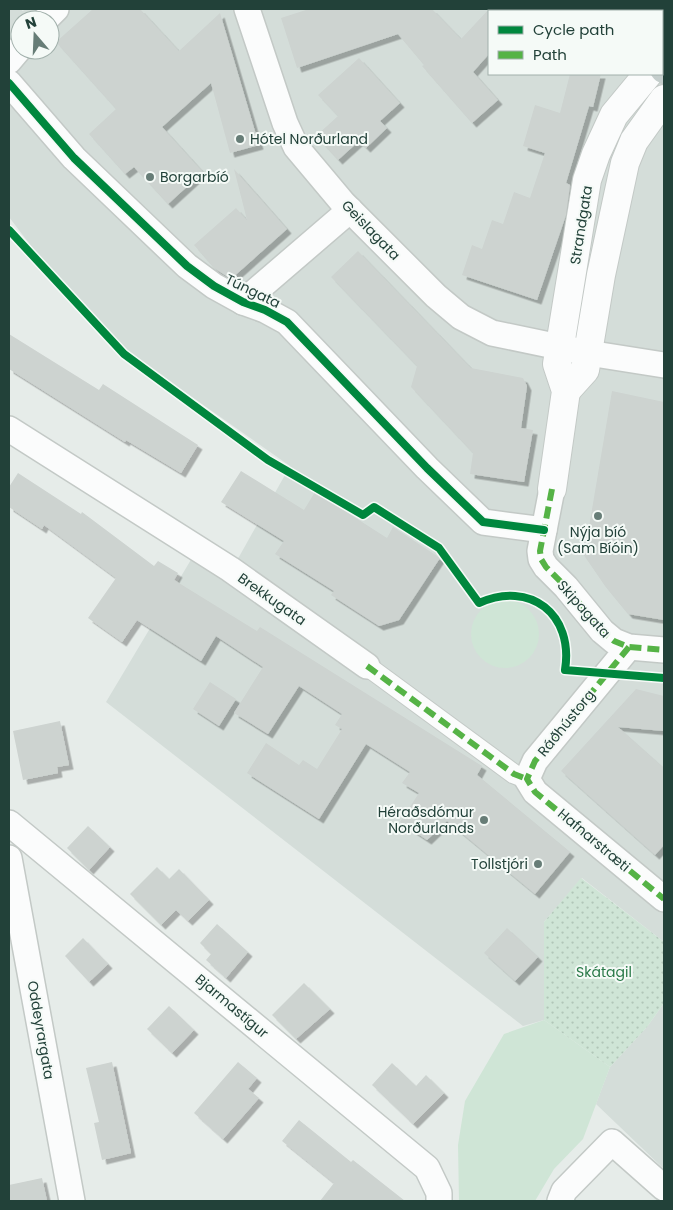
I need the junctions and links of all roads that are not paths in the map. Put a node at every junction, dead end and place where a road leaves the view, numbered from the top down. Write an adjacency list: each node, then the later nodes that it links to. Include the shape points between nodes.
1 (247, 9): 5 (street, Geislagata, via 296,147)
2 (647, 75): 7 (street, Strandgata, via 614,114 587,180)
3 (9, 83): 6 (street, Túngata, via 74,158 187,266)
4 (664, 99): 8 (street, Strandgata, via 634,141 625,162)
5 (350, 210): 6 (street); 7 (street, Geislagata, via 461,317 492,333)
6 (243, 302): 13 (street, Túngata, via 287,322 483,522)
7 (560, 347): 8 (street, Geislagata); 10 (street, Strandgata, via 557,364)
8 (588, 353): 9 (street, Geislagata); 10 (street, Strandgata, via 585,370)
9 (664, 364)
10 (566, 391): 12 (street, Strandgata)
11 (9, 429): 17 (street, Brekkugata, via 230,569)
12 (552, 489): 13 (street, Strandgata)
13 (544, 530): 14 (street, Strandgata)
14 (541, 559): 15 (street, Skipagata, via 602,631)
15 (629, 647): 16 (street, Skipagata); 18 (street, Ráðhústorg, via 535,761)
16 (664, 650)
17 (367, 666): 18 (street, Brekkugata, via 514,774)
18 (527, 779): 21 (street, Hafnarstræti, via 535,792)
19 (9, 823): 24 (street, Bjarmastígur, via 427,1168 439,1193)
20 (9, 858): 23 (street, Oddeyrargata)
21 (664, 899)
22 (664, 1188): 25 (street, via 612,1142 569,1186)
23 (72, 1201)
24 (439, 1201)
25 (560, 1201)

